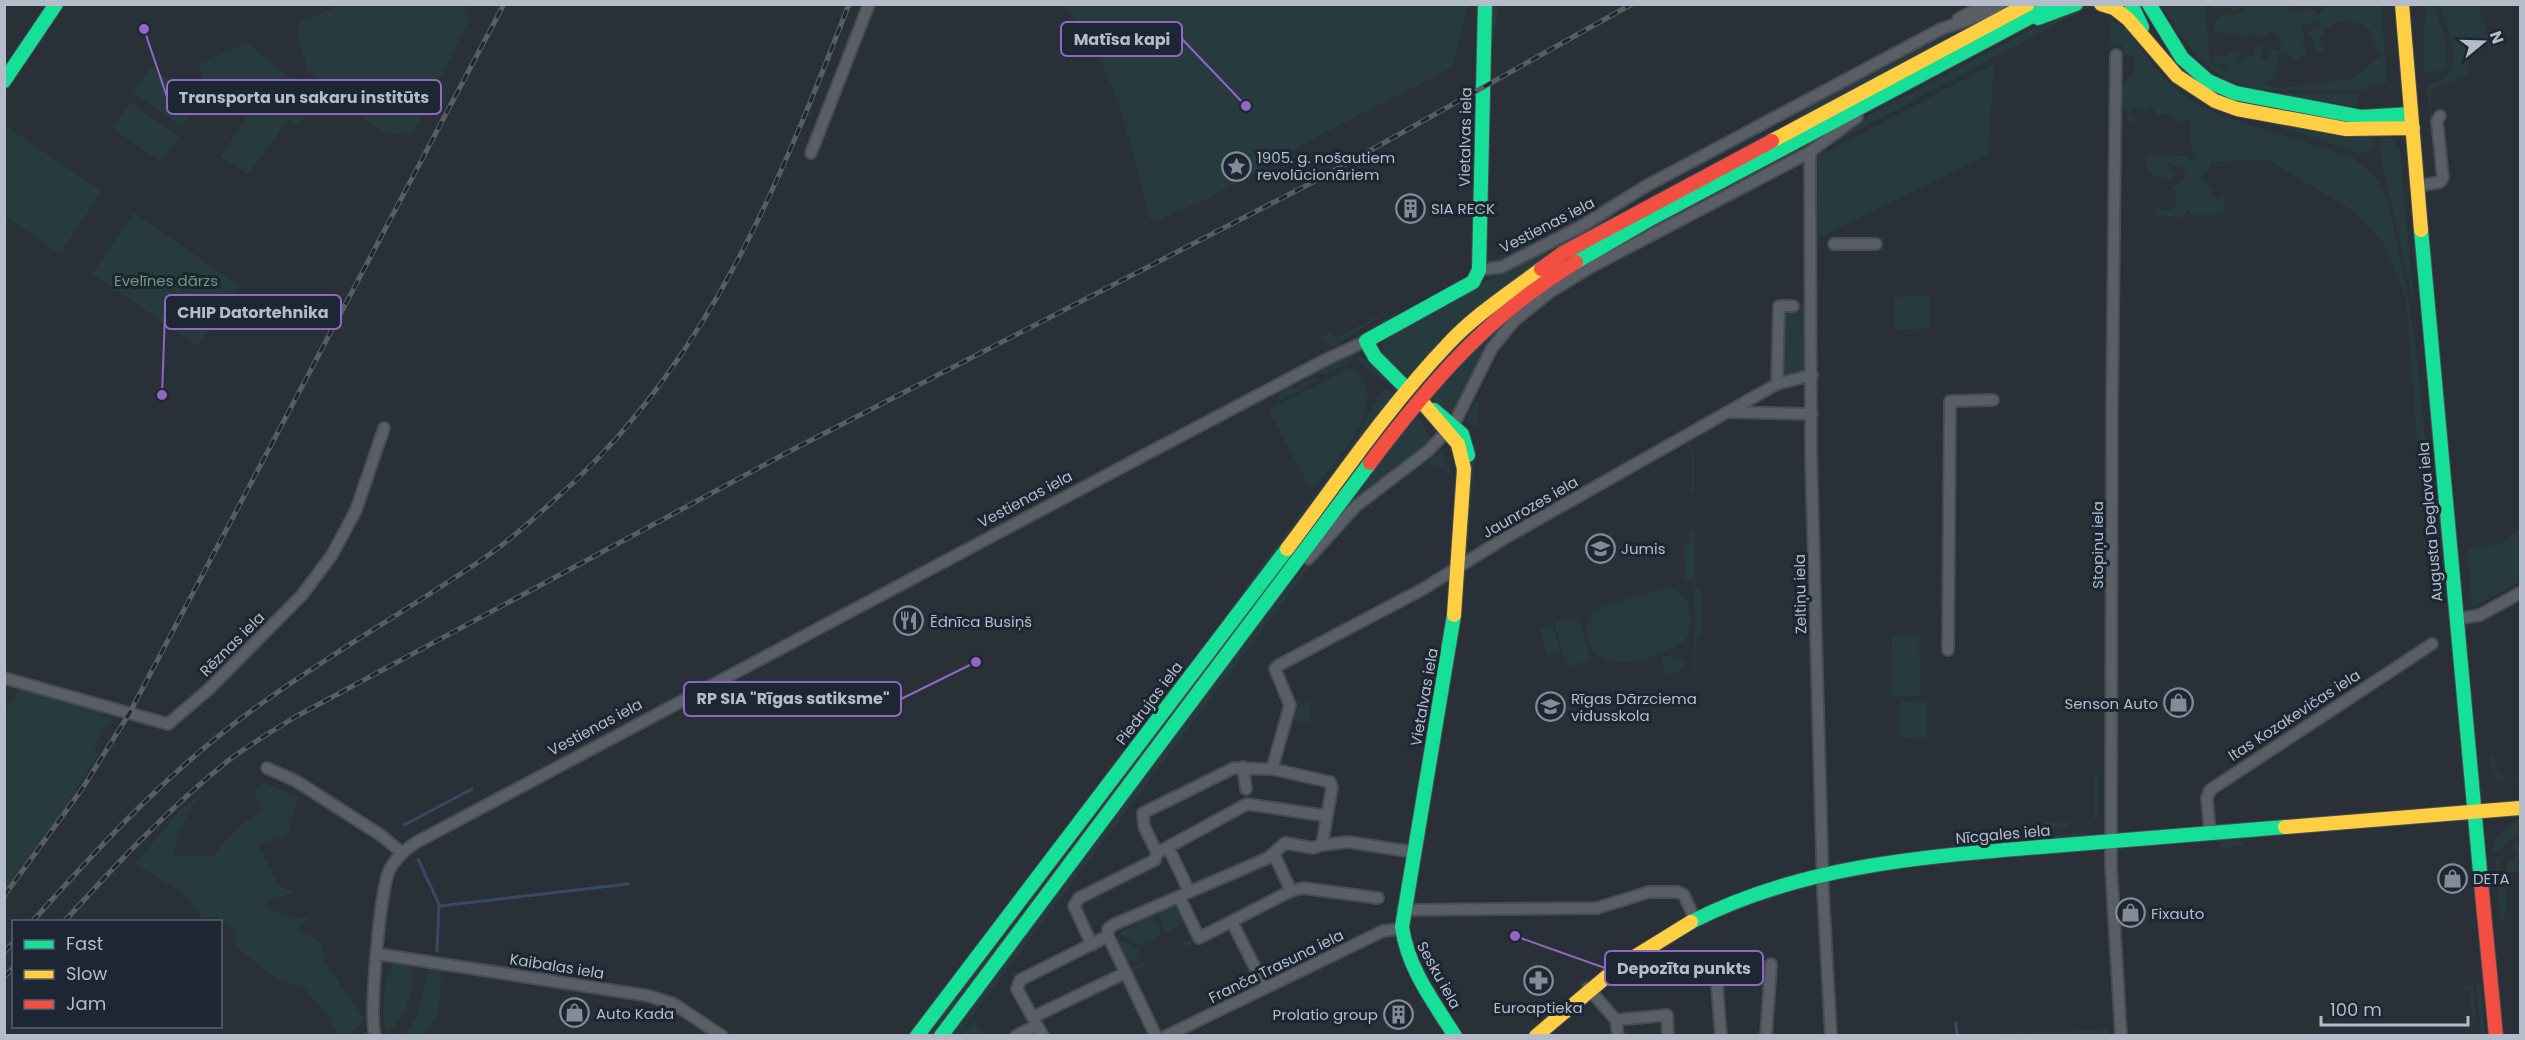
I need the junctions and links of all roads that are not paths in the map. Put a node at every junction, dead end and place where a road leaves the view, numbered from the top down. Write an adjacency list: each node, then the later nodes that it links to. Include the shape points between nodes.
1 (56, 4): 17 (main road)
2 (869, 4): 23 (street)
3 (1485, 4): 28 (main road, Vietalvas iela)
4 (1987, 4): 14 (street, Vestienas iela)
5 (2012, 4): 14 (street, Vestienas iela)
6 (2028, 4): 24 (main road, Vestienas iela)
7 (2055, 4): 13 (main road)
8 (2076, 4): 13 (main road)
9 (2101, 4): 15 (main road, via 2124,15)
10 (2131, 4): 15 (main road)
11 (2150, 4): 20 (main road, via 2182,58 2208,81 2235,93 2361,117)
12 (2402, 4): 20 (main road, Augusta Deglava iela)
13 (2029, 20): 18 (main road)
14 (1941, 29): 21 (street, Vestienas iela)
15 (2148, 41): 20 (main road, via 2183,81 2215,101 2237,109 2346,129)
16 (2116, 55): 54 (street, Stopiņu iela)
17 (4, 81)
18 (1887, 94): 22 (street); 33 (main road, via 1569,264 1484,327 1436,376)
19 (2440, 116): 25 (street, via 2437,121 2443,178)
20 (2412, 121): 25 (main road, Augusta Deglava iela)
21 (1754, 130): 24 (street, Vestienas iela); 28 (street, Vestienas iela, via 1502,267)
22 (1810, 152): 31 (street, Zeltiņu iela); 38 (street, via 1550,292 1502,334)
23 (812, 153)
24 (1722, 166): 33 (main road, Vestienas iela, via 1532,274 1448,344)
25 (2418, 186): 42 (main road, Augusta Deglava iela)
26 (1834, 244): 27 (street)
27 (1876, 244)
28 (1479, 270): 30 (main road, Vestienas iela, via 1473,282)
29 (1792, 306): 32 (street, via 1779,306)
30 (1366, 341): 33 (main road, via 1375,357); 58 (street, Vestienas iela, via 661,710)
31 (1812, 375): 32 (street, Jaunrozes iela); 36 (street, Zeltiņu iela)
32 (1776, 384): 35 (street, Jaunrozes iela)
33 (1409, 391): 41 (main road); 81 (main road, Piedrujas iela)
34 (1993, 400): 44 (street, via 1950,400)
35 (1730, 412): 36 (street); 39 (street, Jaunrozes iela)
36 (1812, 414): 61 (street, Zeltiņu iela)
37 (384, 428): 45 (street, Rēznas iela, via 356,510 332,555 302,595 209,689 168,724)
38 (1449, 428): 39 (main road, Vietalvas iela, via 1467,442); 41 (street, via 1428,451 1356,506 1280,595)
39 (1459, 566): 48 (street, Jaunrozes iela, via 1275,669 1290,705); 57 (main road, Vietalvas iela, via 1451,640)
40 (2520, 593): 42 (street, via 2480,615)
41 (1254, 619): 82 (main road)
42 (2456, 619): 51 (main road, Augusta Deglava iela)
43 (2432, 644): 53 (street, Itas Kozakevičas iela, via 2210,790)
44 (1948, 650)
45 (4, 678)
46 (1243, 767): 48 (street); 49 (street); 59 (street, via 1143,813 1144,826)
47 (267, 768): 58 (street, via 382,836)
48 (1272, 769): 52 (street, via 1330,782)
49 (1246, 797): 52 (street); 56 (street)
50 (2520, 808): 51 (main road, Nīcgales iela)
51 (2475, 811): 53 (main road, Nīcgales iela); 95 (main road, Augusta Deglava iela)
52 (1327, 816): 55 (street)
53 (2210, 832): 54 (main road, Nīcgales iela)
54 (2113, 840): 61 (main road, Nīcgales iela, via 1916,857); 94 (street, Stopiņu iela, via 2111,866)
55 (1322, 845): 57 (street, via 1348,842); 60 (street, via 1313,848 1285,843)
56 (1168, 847): 59 (street); 63 (street)
57 (1413, 852): 65 (main road, Vietalvas iela)
58 (402, 853): 71 (street, Vestienas iela, via 393,863 385,884)
59 (1158, 853): 70 (street, via 1155,860 1078,898 1074,906)
60 (1274, 854): 62 (street); 63 (street)
61 (1823, 874): 66 (main road, Nīcgales iela, via 1759,892); 93 (street, Zeltiņu iela)
62 (1291, 891): 64 (street, via 1304,888); 67 (street)
63 (1184, 893): 67 (street, via 1199,938); 69 (street, via 1113,925)
64 (1378, 898)
65 (1403, 910): 66 (street, via 1597,908 1648,892 1678,892 1684,895); 68 (main road, Vietalvas iela)
66 (1695, 920): 76 (main road, Nīcgales iela, via 1640,951)
67 (1232, 922): 75 (street)
68 (1401, 929): 75 (street, Franča Trasuna iela, via 1383,931); 87 (main road, Sesku iela, via 1408,955)
69 (1108, 936): 70 (street); 74 (street)
70 (1092, 945): 78 (street, via 1017,983)
71 (378, 954): 79 (street, Vestienas iela, via 372,1018); 80 (street, Kaibalas iela, via 649,996 674,1004)
72 (1715, 960): 91 (street)
73 (1771, 964): 92 (street)
74 (1125, 973): 78 (street); 85 (street)
75 (1265, 987): 86 (street, Franča Trasuna iela)
76 (1588, 988): 77 (street); 88 (main road, Nīcgales iela)
77 (1616, 1020): 89 (street); 90 (street, via 1667,1015)
78 (1035, 1021): 83 (street); 84 (street)
79 (375, 1035)
80 (722, 1035)
81 (917, 1035)
82 (941, 1035)
83 (1016, 1035)
84 (1043, 1035)
85 (1156, 1035)
86 (1166, 1035)
87 (1455, 1035)
88 (1536, 1035)
89 (1618, 1035)
90 (1668, 1035)
91 (1721, 1035)
92 (1766, 1035)
93 (1831, 1035)
94 (2121, 1035)
95 (2496, 1035)

